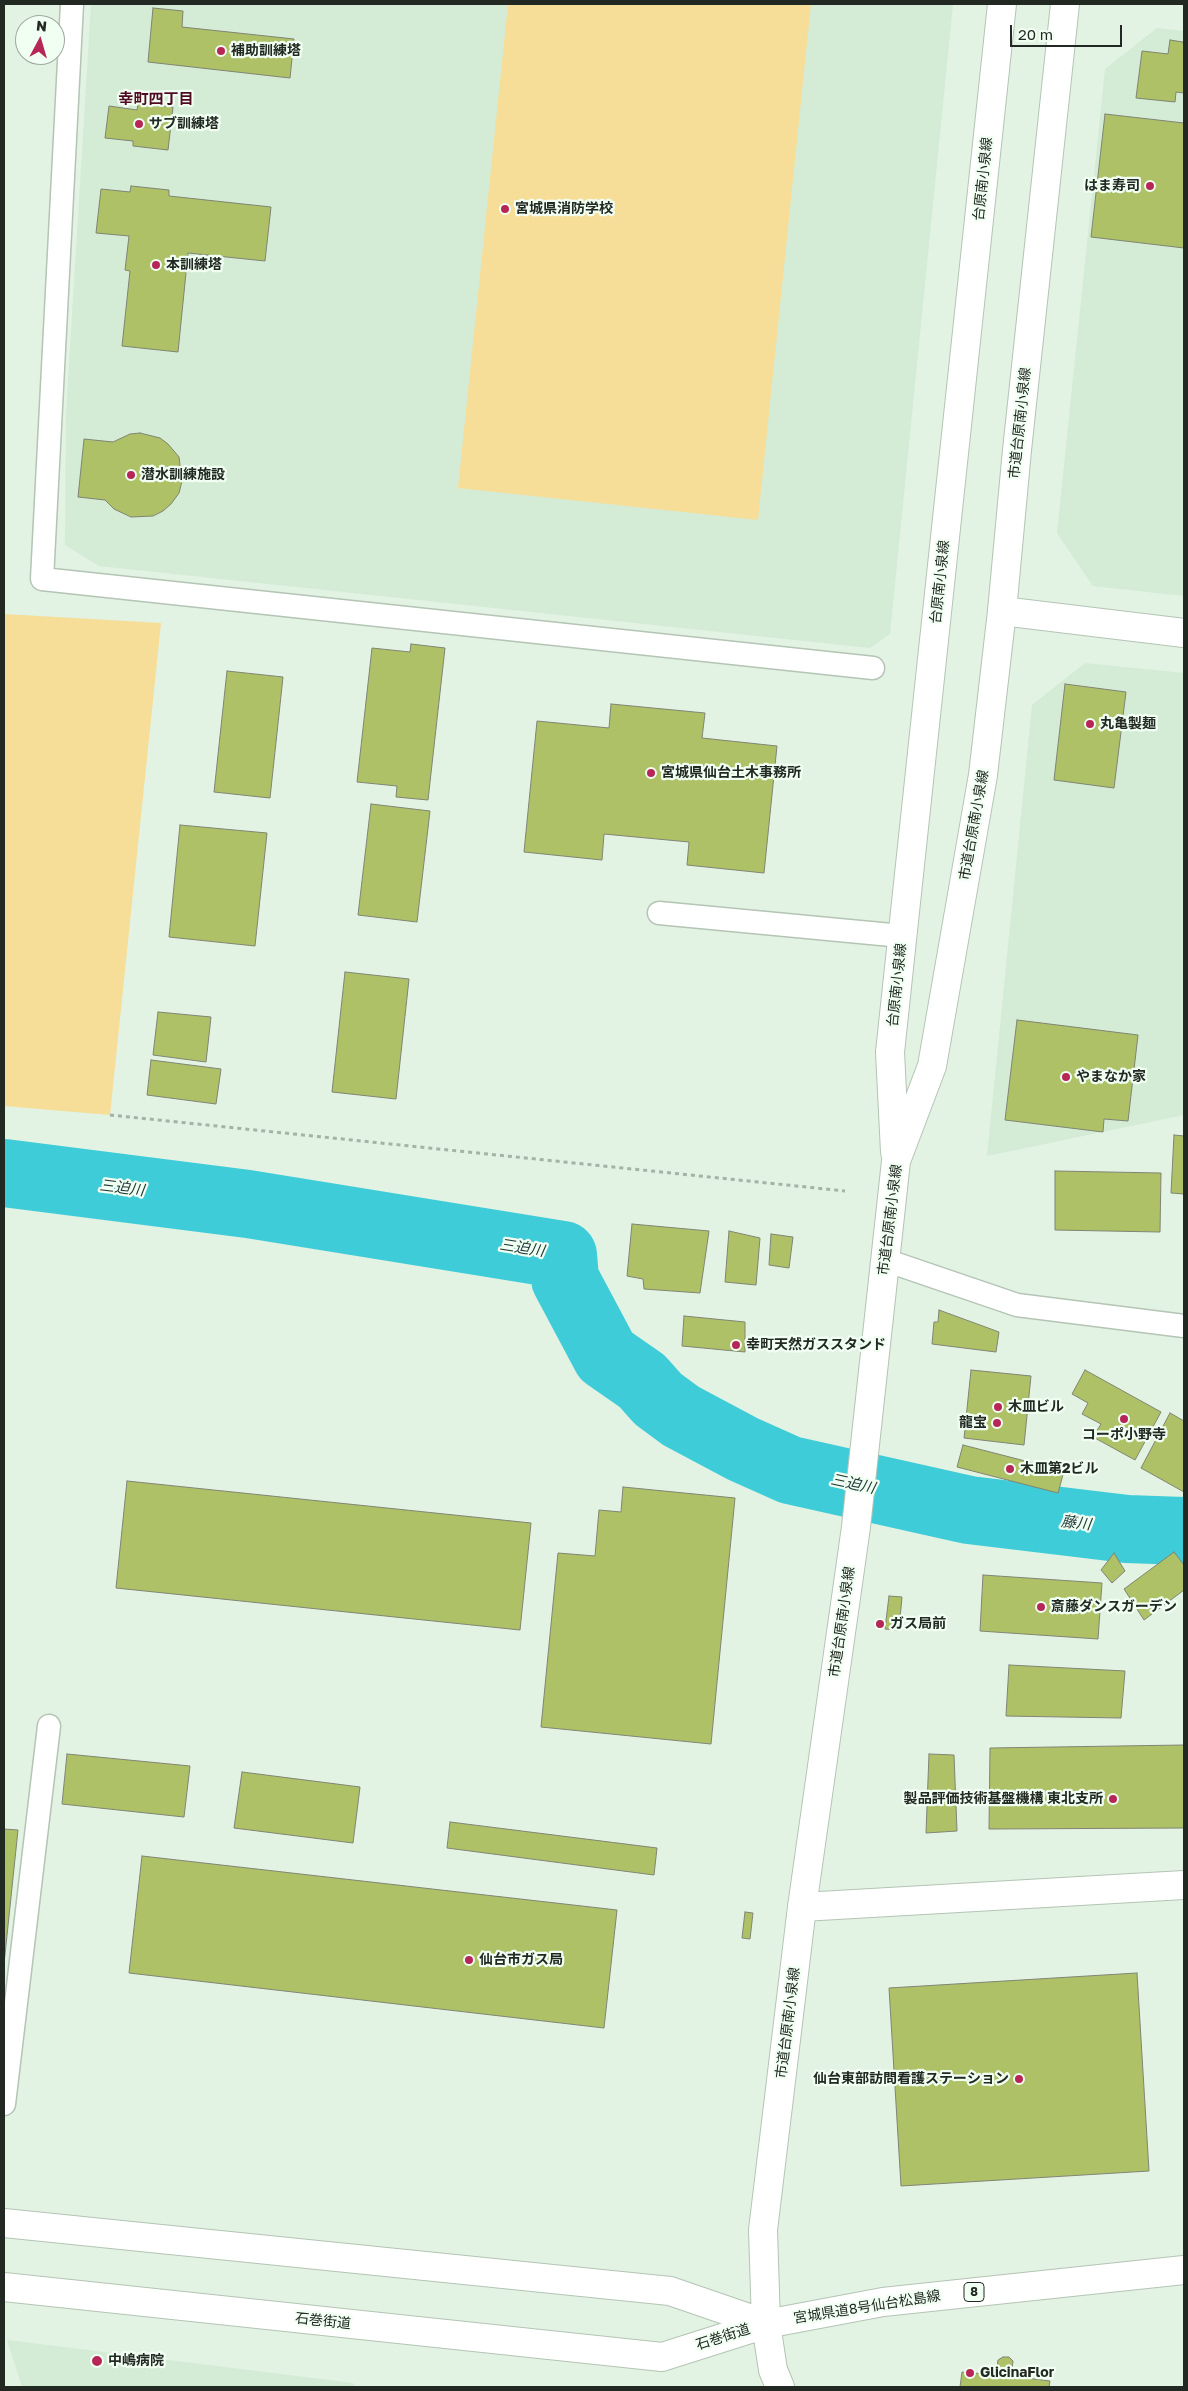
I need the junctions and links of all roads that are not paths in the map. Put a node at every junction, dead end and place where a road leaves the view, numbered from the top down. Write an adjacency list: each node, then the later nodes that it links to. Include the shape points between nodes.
1 (72, 4): 6 (lane, via 42,579)
2 (1002, 4): 8 (street, 台原南小泉線)
3 (1065, 4): 4 (street, 市道台原南小泉線)
4 (1002, 611): 5 (street); 9 (street, 市道台原南小泉線, via 983,775 932,1066)
5 (1184, 632)
6 (873, 668)
7 (659, 913): 8 (lane)
8 (902, 936): 9 (street, 台原南小泉線, via 890,1052)
9 (896, 1161): 10 (street, 市道台原南小泉線)
10 (885, 1260): 11 (lane, via 1017,1304); 14 (street, 市道台原南小泉線, via 856,1527)
11 (1184, 1326)
12 (49, 1726): 15 (lane)
13 (1184, 1885): 14 (street)
14 (802, 1907): 19 (street, 市道台原南小泉線, via 764,2230)
15 (4, 2104)
16 (4, 2223): 19 (street, 石巻街道, via 670,2291)
17 (1184, 2270): 19 (street, 宮城県道8号仙台松島線 / 8, via 883,2302)
18 (4, 2287): 19 (street, 石巻街道, via 662,2357)
19 (766, 2324): 20 (street, via 773,2370)
20 (780, 2387)

